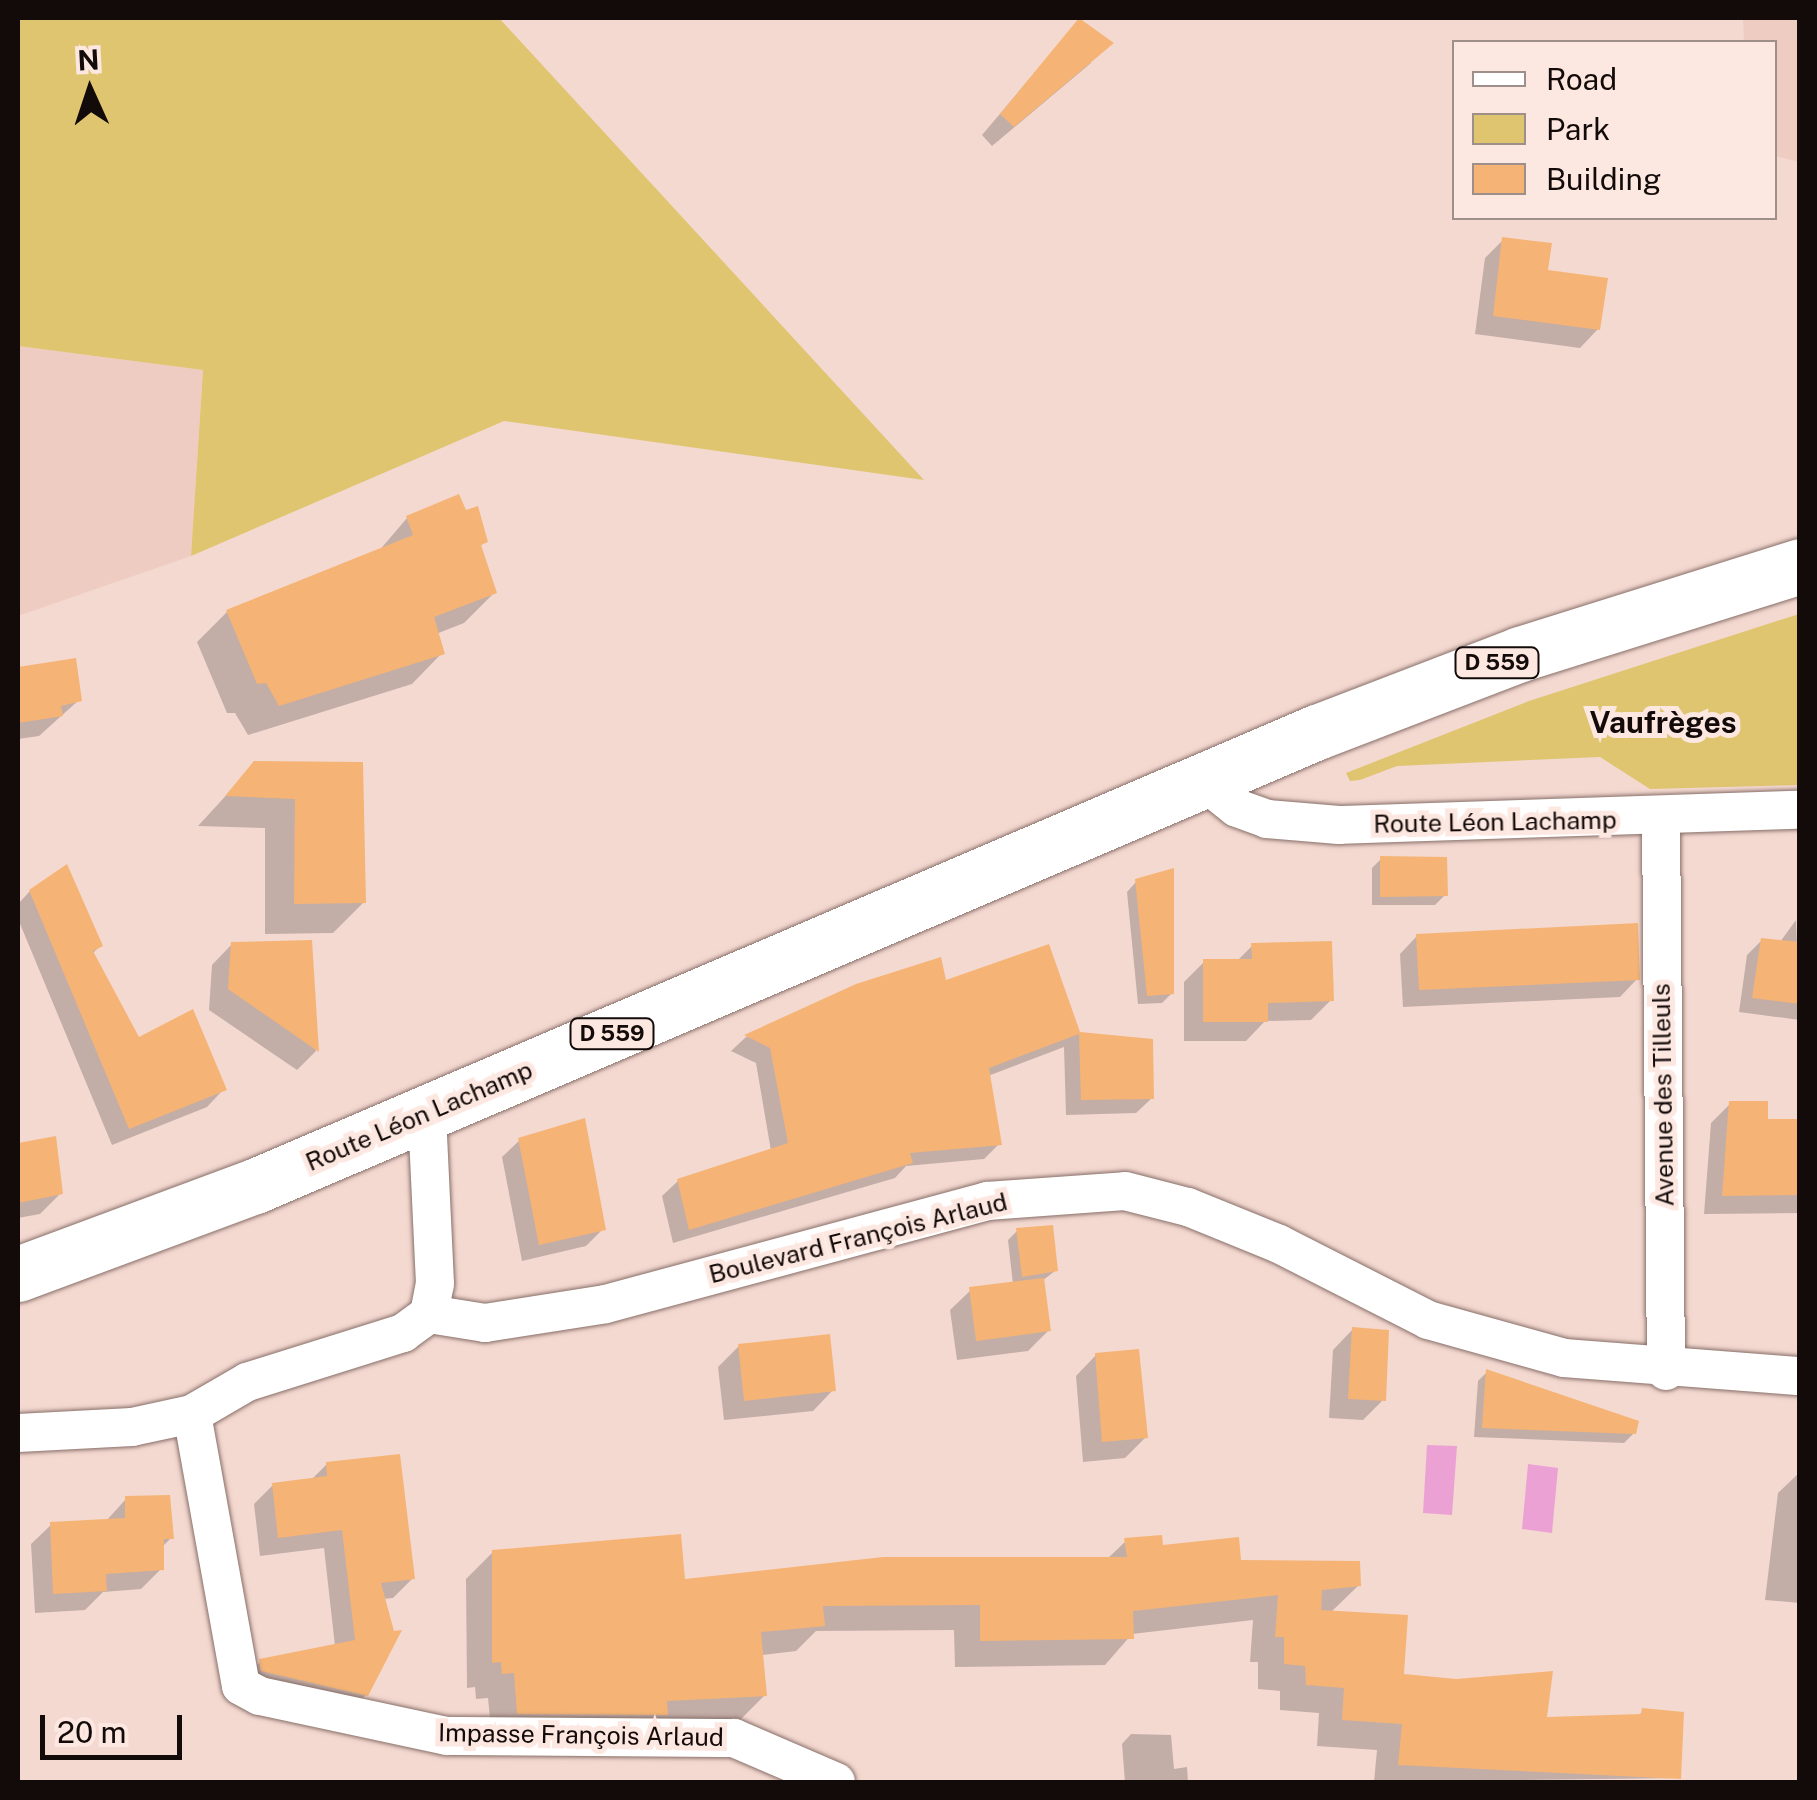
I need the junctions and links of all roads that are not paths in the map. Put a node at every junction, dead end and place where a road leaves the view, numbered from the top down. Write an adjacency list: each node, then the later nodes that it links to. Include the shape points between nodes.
1 (1800, 566): 2 (main road, Route Léon Lachamp / D 559, via 1520,654)
2 (1203, 781): 4 (street, Route Léon Lachamp, via 1236,808 1267,819 1321,824); 5 (main road, Route Léon Lachamp / D 559)
3 (1800, 810): 4 (street, Route Léon Lachamp)
4 (1661, 818): 8 (street, Avenue des Tilleuls)
5 (427, 1113): 6 (main road, Route Léon Lachamp / D 559); 7 (street, via 435,1284)
6 (18, 1274)
7 (428, 1314): 8 (street, Boulevard François Arlaud, via 486,1323 606,1304 987,1201 1125,1191 1188,1207 1279,1244 1428,1320 1564,1358); 10 (street, via 404,1333 247,1382)
8 (1666, 1371): 9 (street, Boulevard François Arlaud)
9 (1800, 1376)
10 (192, 1414): 11 (street, via 132,1427); 12 (street, Impasse François Arlaud, via 240,1686 260,1696 447,1736 734,1738)
11 (18, 1432)
12 (836, 1782)

